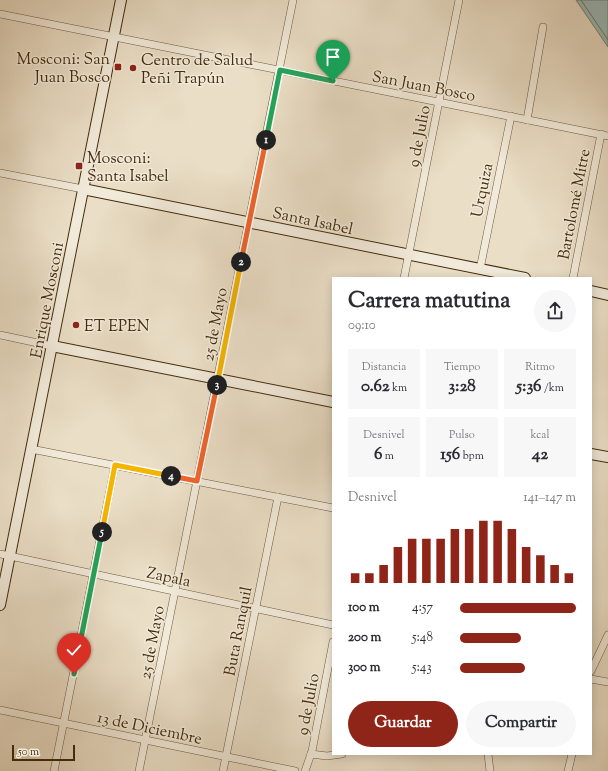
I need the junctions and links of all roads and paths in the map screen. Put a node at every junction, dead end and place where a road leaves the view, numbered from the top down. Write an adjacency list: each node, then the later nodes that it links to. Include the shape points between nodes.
1 (121, 0): 6 (main road, Enrique Mosconi)
2 (293, 0): 7 (street, 25 de Mayo)
3 (459, 0): 8 (street, 9 de Julio)
4 (0, 14): 6 (street, San Juan Bosco)
5 (543, 27): 10 (street)
6 (113, 37): 7 (street, San Juan Bosco); 13 (main road, Enrique Mosconi)
7 (280, 70): 8 (street, San Juan Bosco); 14 (street, 25 de Mayo)
8 (439, 102): 9 (street, San Juan Bosco); 15 (street, 9 de Julio)
9 (511, 116): 10 (street, San Juan Bosco); 16 (street, Urquiza)
10 (527, 120): 11 (street, San Juan Bosco)
11 (605, 135): 20 (street, Bartolomé Mitre)
12 (0, 173): 13 (street, Santa Isabel)
13 (83, 189): 14 (main road, Santa Isabel); 24 (main road, Enrique Mosconi)
14 (249, 222): 15 (main road, Santa Isabel); 25 (street, 25 de Mayo)
15 (409, 255): 16 (main road, Santa Isabel); 18 (street, 9 de Julio)
16 (480, 269): 17 (main road, Santa Isabel)
17 (492, 275): 19 (main road, Santa Isabel)
18 (404, 277)
19 (514, 277)
20 (573, 277)
21 (592, 291): 22 (main road)
22 (608, 295)
23 (0, 335): 24 (street)
24 (52, 346): 25 (main road); 27 (main road, Enrique Mosconi)
25 (218, 379): 26 (main road); 31 (street, 25 de Mayo)
26 (332, 402)
27 (31, 449): 30 (street); 34 (main road, Enrique Mosconi)
28 (592, 454): 29 (main road)
29 (608, 457)
30 (115, 465): 31 (street); 35 (street)
31 (197, 481): 32 (street); 36 (street, 25 de Mayo)
32 (278, 497): 33 (street); 38 (street, Buta Ranquil)
33 (332, 508)
34 (5, 555): 35 (street, Zapala); 37 (main road, Enrique Mosconi)
35 (93, 574): 36 (street, Zapala); 46 (street)
36 (175, 591): 38 (street, Zapala); 47 (street, 25 de Mayo)
37 (0, 605)
38 (256, 608): 39 (street, Zapala); 52 (street, Buta Ranquil)
39 (332, 624)
40 (608, 635): 42 (street)
41 (332, 647): 48 (street, 9 de Julio)
42 (592, 668)
43 (592, 679): 44 (street)
44 (608, 682)
45 (0, 710): 46 (street, 13 de Diciembre)
46 (64, 723): 47 (street, 13 de Diciembre); 53 (street)
47 (146, 740): 52 (street, 13 de Diciembre); 54 (street, 25 de Mayo)
48 (311, 754): 49 (street); 57 (street, 9 de Julio)
49 (334, 755)
50 (488, 755): 58 (street)
51 (572, 755): 59 (street)
52 (226, 757): 55 (street, Buta Ranquil); 56 (street, 13 de Diciembre)
53 (54, 771)
54 (139, 771)
55 (223, 771)
56 (295, 771)
57 (305, 771)
58 (490, 771)
59 (568, 771)

